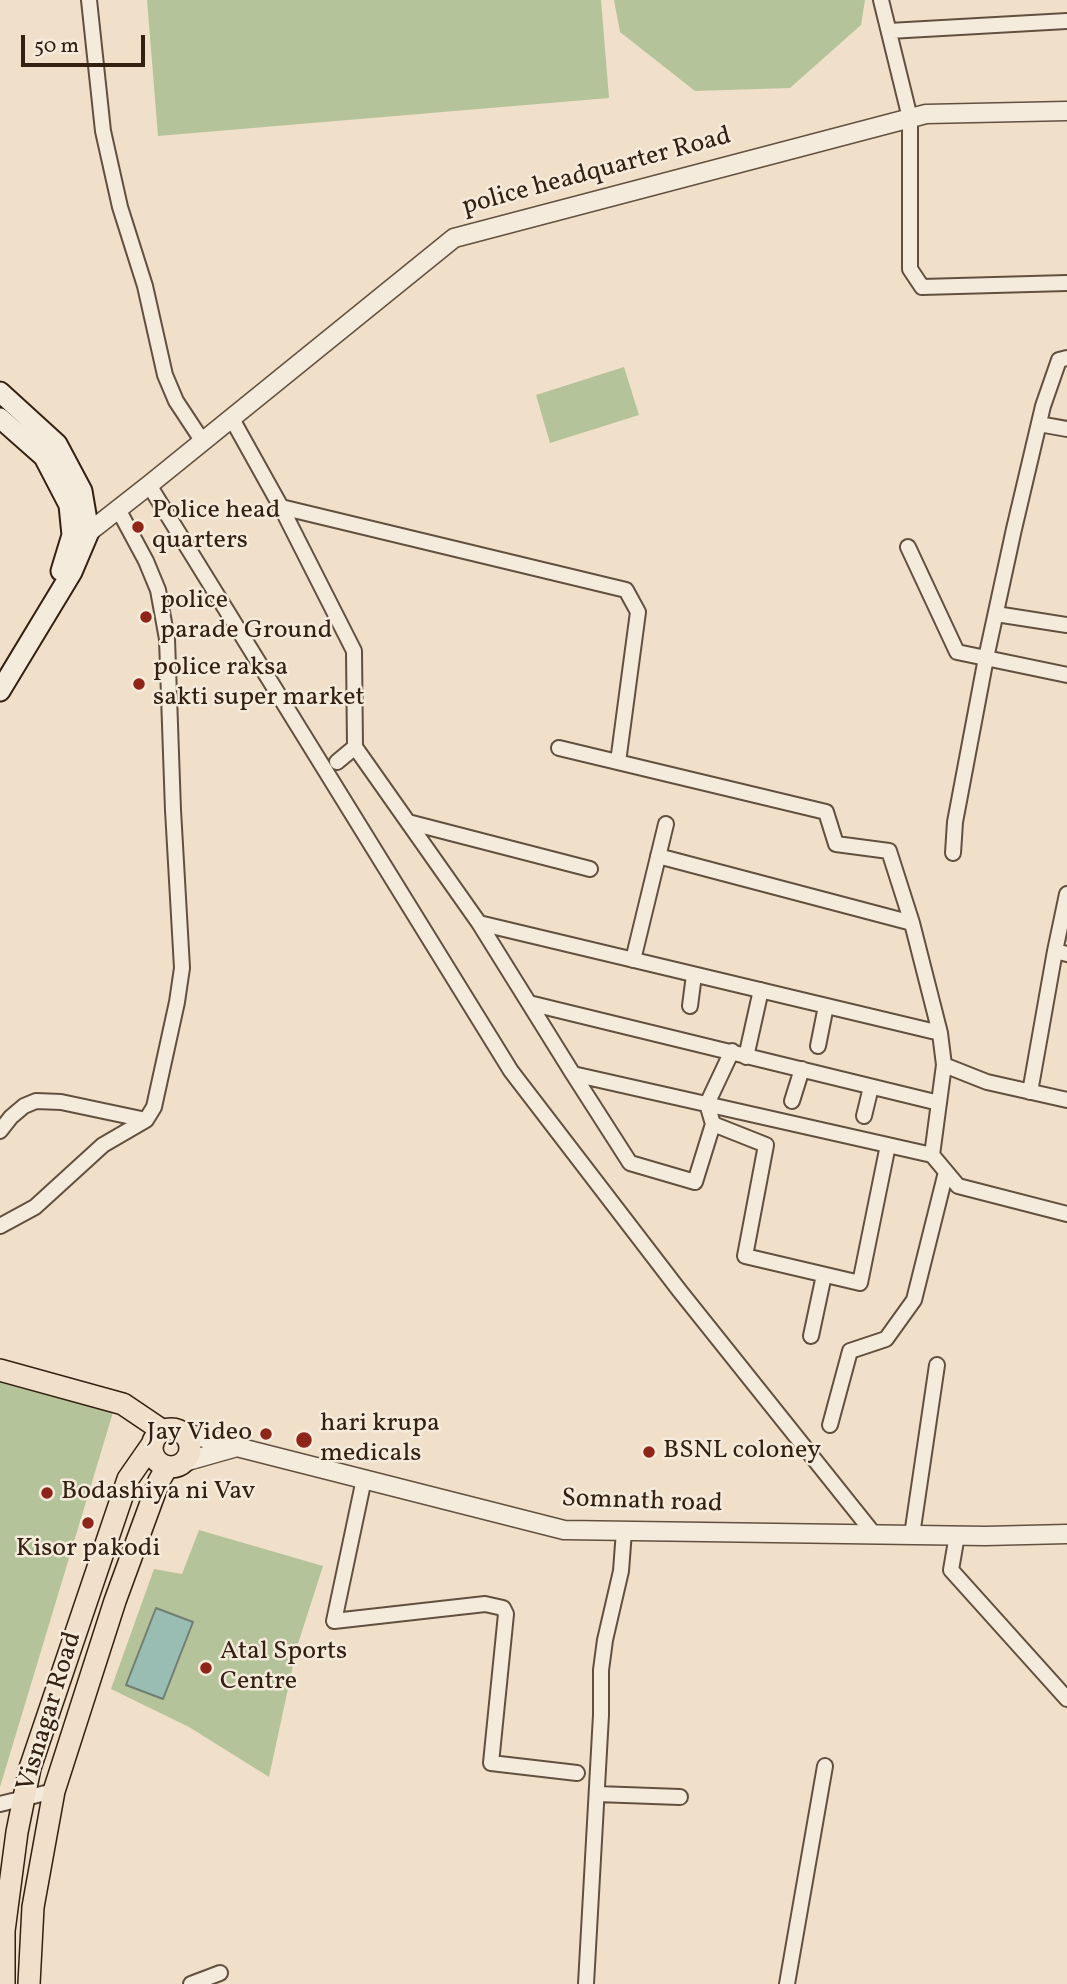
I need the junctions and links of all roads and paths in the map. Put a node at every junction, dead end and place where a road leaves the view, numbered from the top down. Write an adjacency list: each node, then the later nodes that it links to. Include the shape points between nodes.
1 (89, 0): 14 (street, via 103,131 120,207 145,286 165,375)
2 (881, 0): 4 (street)
3 (1067, 21): 4 (street)
4 (889, 32): 6 (street)
5 (1067, 111): 6 (street, police headquarter Road)
6 (910, 118): 7 (street, via 910,269 922,287); 11 (street, police headquarter Road, via 454,238)
7 (1067, 283)
8 (1067, 358): 12 (street, via 1059,360)
9 (0, 392): 18 (main road, via 57,444 82,491)
10 (0, 418): 18 (main road, via 44,457)
11 (232, 419): 14 (street, police headquarter Road); 16 (street)
12 (1039, 424): 13 (street); 20 (street)
13 (1067, 429)
14 (203, 442): 15 (street, police headquarter Road)
15 (149, 485): 17 (street, police headquarter Road); 77 (street, via 511,1071)
16 (281, 508): 26 (street, via 354,651); 29 (street, via 626,590 638,612)
17 (118, 509): 18 (street, police headquarter Road); 58 (street, via 158,590 167,639 182,968 154,1107)
18 (80, 534): 23 (main road); 25 (main road, via 72,572)
19 (908, 547): 22 (street, via 957,652)
20 (996, 614): 21 (street); 22 (street)
21 (1067, 625)
22 (986, 658): 24 (street); 32 (street)
23 (0, 666)
24 (1067, 675)
25 (0, 691)
26 (355, 747): 28 (street); 30 (street)
27 (559, 748): 29 (street)
28 (337, 762)
29 (618, 762): 37 (street, via 826,812 836,844 889,851)
30 (408, 822): 34 (street); 36 (street)
31 (666, 824): 33 (street)
32 (953, 853)
33 (658, 856): 37 (street); 39 (street)
34 (590, 869)
35 (1067, 894): 38 (street)
36 (479, 923): 39 (street); 42 (street)
37 (912, 923): 45 (street)
38 (1061, 953): 52 (street)
39 (633, 960): 40 (street)
40 (694, 975): 41 (street); 43 (street)
41 (761, 990): 44 (street); 47 (street)
42 (529, 1003): 47 (street); 50 (street)
43 (690, 1006)
44 (827, 1006): 45 (street); 46 (street)
45 (940, 1033): 48 (street)
46 (818, 1046)
47 (739, 1054): 49 (street); 55 (street)
48 (944, 1065): 52 (street); 56 (street)
49 (802, 1069): 51 (street); 54 (street)
50 (573, 1074): 55 (street); 59 (street, via 630,1163 695,1182)
51 (871, 1087): 56 (street); 57 (street)
52 (1030, 1092): 53 (street)
53 (1067, 1100)
54 (792, 1101)
55 (707, 1104): 59 (street); 61 (street)
56 (939, 1104): 62 (street)
57 (864, 1116)
58 (146, 1121): 60 (street, via 36,1101 24,1106); 65 (street, via 103,1145 35,1207)
59 (713, 1124): 66 (street, via 766,1145 745,1256)
60 (0, 1131)
61 (888, 1145): 62 (street); 66 (street, via 860,1283)
62 (932, 1155): 63 (street)
63 (946, 1172): 64 (street, via 958,1186); 71 (street, via 914,1300 887,1339 850,1352)
64 (1067, 1214)
65 (0, 1226)
66 (824, 1275): 67 (street)
67 (811, 1336)
68 (937, 1365): 79 (street)
69 (0, 1370): 72 (main road, via 123,1404)
70 (0, 1383): 72 (main road, via 109,1413)
71 (830, 1425)
72 (163, 1436): 73 (street); 74 (main road, via 155,1458); 74 (main road, via 186,1437 190,1445 189,1454); 87 (main road, via 128,1479 30,1768)
73 (237, 1447): 74 (street, Somnath road); 75 (street, Somnath road)
74 (176, 1464): 84 (main road, Visnagar Road, via 159,1481)
75 (364, 1479): 76 (street, Somnath road, via 564,1530); 83 (street, via 334,1621 485,1604 503,1608 491,1763)
76 (625, 1531): 77 (street, Somnath road); 85 (street, via 601,1670)
77 (874, 1534): 79 (street, Somnath road)
78 (1067, 1534): 80 (street, Somnath road)
79 (912, 1535): 80 (street, Somnath road)
80 (957, 1535): 81 (street, via 951,1570)
81 (1067, 1699)
82 (825, 1766): 95 (street)
83 (577, 1773)
84 (54, 1791): 87 (street); 92 (main road, Visnagar Road, via 33,1907)
85 (597, 1794): 86 (street); 94 (street)
86 (680, 1797)
87 (24, 1798): 88 (street); 89 (main road)
88 (0, 1804)
89 (2, 1931): 91 (main road)
90 (220, 1973): 93 (street)
91 (4, 1984)
92 (29, 1984)
93 (191, 1984)
94 (586, 1984)
95 (786, 1984)

